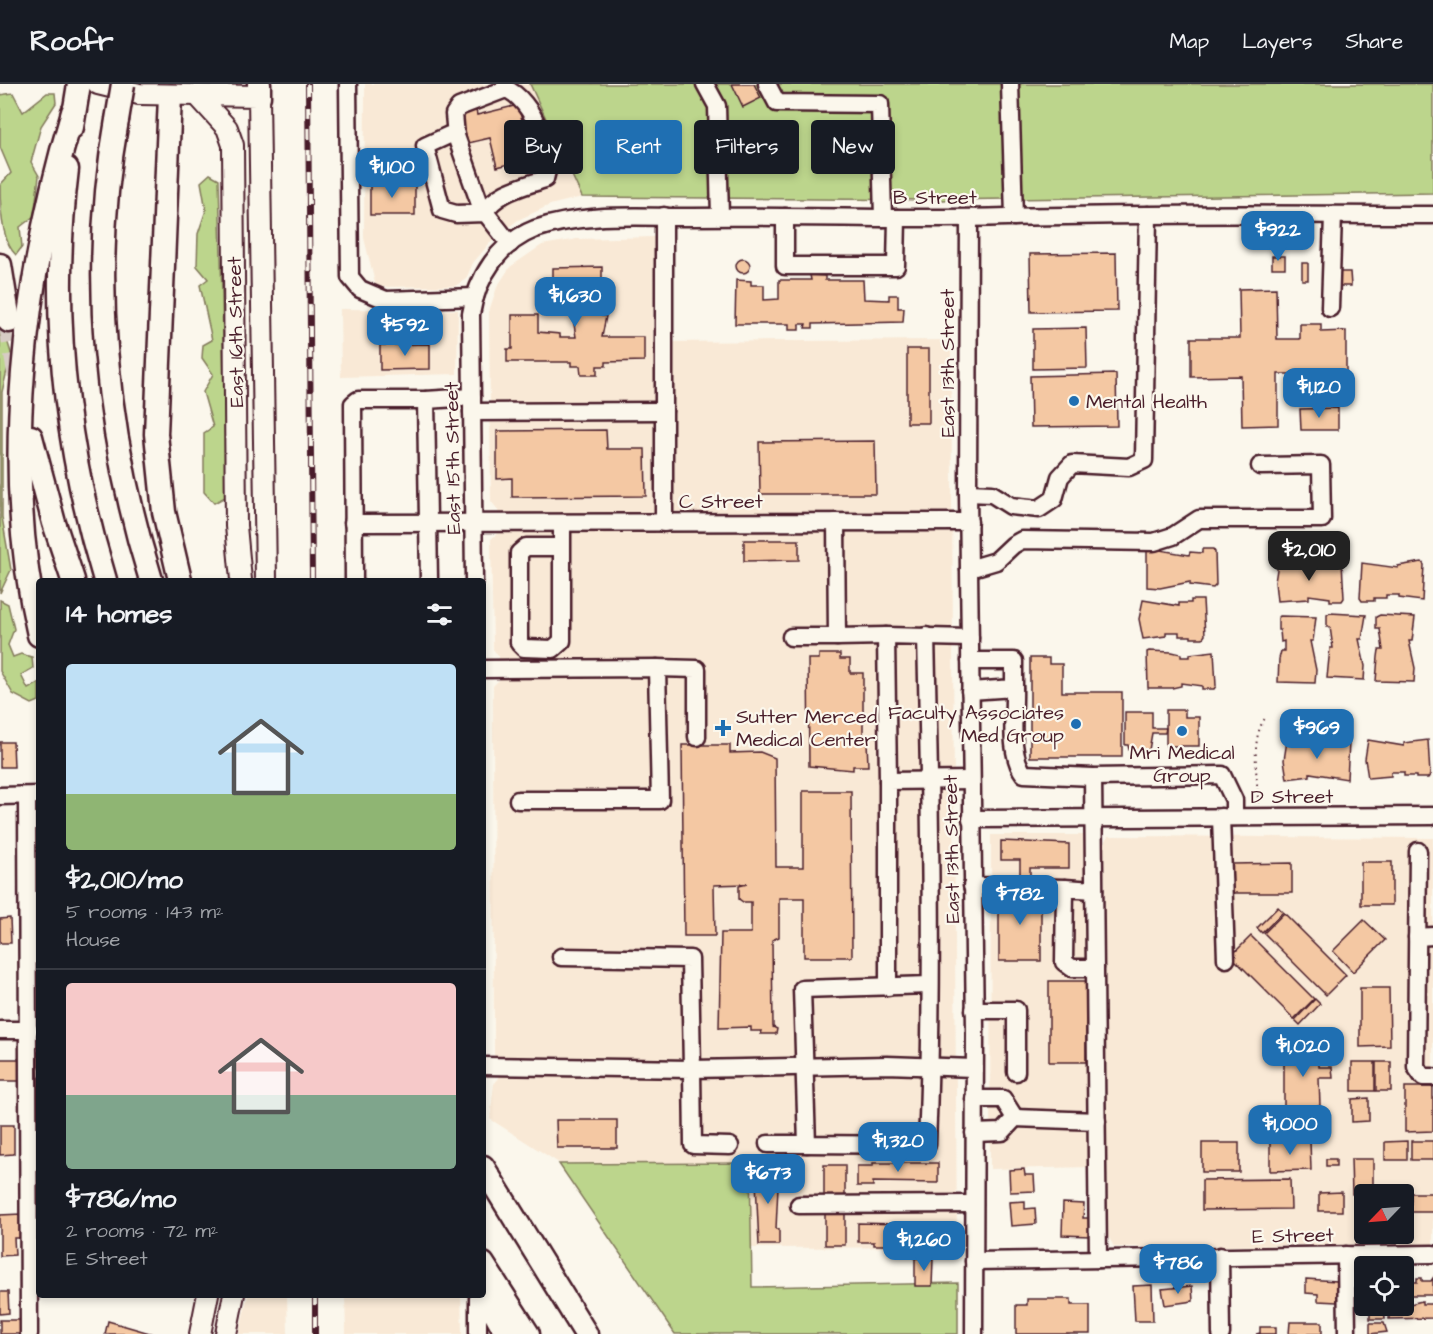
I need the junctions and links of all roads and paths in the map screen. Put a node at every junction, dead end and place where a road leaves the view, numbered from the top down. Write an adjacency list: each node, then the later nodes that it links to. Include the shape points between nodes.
1 (79, 84): 11 (highway)
2 (98, 84): 9 (main road, via 139,94)
3 (123, 84): 45 (highway, bridge, via 107,172 105,328 123,475)
4 (348, 84): 25 (street, via 350,277 360,289 386,300)
5 (705, 84): 18 (street, via 717,106)
6 (767, 84): 21 (street, via 777,103 880,104)
7 (1010, 84): 20 (street)
8 (259, 90): 10 (main road); 48 (main road, East 16th Street)
9 (170, 96): 10 (main road); 46 (highway, via 156,434 164,512)
10 (198, 96): 47 (main road, East 16th Street, via 227,128 233,145)
11 (74, 112): 44 (highway, via 62,208 59,326 76,467); 52 (highway, via 48,196 30,289 15,435 18,535 23,575)
12 (456, 136): 13 (street); 13 (street, via 449,135 425,146 442,210); 13 (street, via 454,114 459,107 506,89 516,93 529,107 542,140 548,170 545,179 501,195 490,202)
13 (484, 213): 23 (street)
14 (1433, 214): 16 (street, B Street)
15 (1148, 215): 16 (street, B Street); 20 (street, B Street); 33 (street, via 1144,460 1129,467 1072,464 1060,477 1054,498 1039,509 1011,506 992,494)
16 (1332, 215): 26 (street)
17 (664, 216): 18 (street, B Street); 23 (street, B Street, via 558,223); 30 (street)
18 (720, 216): 19 (street, B Street)
19 (785, 217): 21 (street, B Street); 21 (street, via 785,266 896,266)
20 (1014, 217): 22 (street, B Street)
21 (890, 218): 22 (street, B Street)
22 (969, 219): 33 (street, East 13th Street)
23 (510, 244): 25 (street, B Street, via 484,273)
24 (0, 265): 27 (highway)
25 (474, 298): 29 (street, East 15th Street)
26 (1330, 308)
27 (9, 321)
28 (426, 400): 29 (street); 36 (street, via 358,400 353,404); 37 (street)
29 (472, 404): 30 (street); 40 (street, East 15th Street)
30 (664, 411): 39 (street)
31 (31, 437): 43 (highway)
32 (1260, 466): 42 (street, via 1321,465 1322,519 1199,519 1173,536 1154,542 1022,540 996,561)
33 (968, 493): 35 (street, East 13th Street)
34 (836, 522): 35 (street, C Street); 39 (street, C Street); 56 (street)
35 (969, 522): 42 (street, East 13th Street)
36 (353, 523): 37 (street, C Street); 49 (street)
37 (429, 523): 40 (street, C Street); 50 (street)
38 (562, 523): 39 (street, C Street); 40 (street, C Street); 41 (street)
39 (664, 523)
40 (473, 524): 51 (street, East 15th Street)
41 (562, 547): 41 (street, via 562,641 553,649 524,648 519,643 519,553 526,547)
42 (969, 569): 57 (street, East 13th Street)
43 (72, 578)
44 (104, 578)
45 (150, 578)
46 (180, 578)
47 (241, 578)
48 (266, 578)
49 (354, 578)
50 (429, 578)
51 (474, 578)
52 (36, 624)
53 (885, 636): 54 (street); 56 (street); 67 (street)
54 (926, 636): 57 (street); 68 (street)
55 (791, 637): 56 (street)
56 (837, 637)
57 (970, 638): 58 (street, East 13th Street)
58 (970, 661): 61 (street, via 1014,661); 62 (street, East 13th Street)
59 (657, 668): 60 (street); 64 (street, via 697,669); 71 (street, via 660,800)
60 (486, 669)
61 (1014, 688): 62 (street); 65 (street, via 1017,764 1024,774)
62 (970, 691): 66 (street, East 13th Street)
63 (1267, 716): 74 (path, via 1260,724 1257,744)
64 (697, 737)
65 (1093, 777): 73 (street, via 1222,776 1234,800); 75 (street)
66 (971, 780): 68 (street); 76 (street, East 13th Street)
67 (888, 781): 68 (street); 86 (street)
68 (930, 781): 85 (street)
69 (0, 796): 70 (street)
70 (33, 796): 89 (street)
71 (518, 800)
72 (1433, 816): 74 (street, D Street)
73 (1228, 817): 74 (street, D Street); 75 (street, D Street); 83 (street)
74 (1259, 817)
75 (1094, 818): 76 (street, D Street); 80 (street)
76 (971, 819): 78 (street, East 13th Street)
77 (1418, 851): 81 (street)
78 (972, 886): 79 (street); 87 (street, East 13th Street)
79 (1065, 888): 80 (street); 84 (street, via 1064,962 1072,968)
80 (1094, 890): 84 (street)
81 (1425, 936): 96 (street, via 1416,1067 1423,1077)
82 (561, 957): 93 (street, via 690,959)
83 (1226, 959)
84 (1095, 968): 99 (street)
85 (930, 985): 86 (street); 92 (street)
86 (888, 987): 91 (street, via 802,989)
87 (974, 1010): 94 (street, East 13th Street); 95 (street, via 1016,1010)
88 (0, 1030): 89 (street)
89 (29, 1030): 118 (street)
90 (486, 1066): 93 (street)
91 (805, 1066): 92 (street); 93 (street); 102 (street)
92 (931, 1066): 94 (street); 102 (street, via 927,1145)
93 (692, 1068): 103 (street, via 693,1145)
94 (974, 1068): 97 (street, East 13th Street)
95 (1016, 1072)
96 (1433, 1077)
97 (974, 1099): 98 (street, via 1003,1099); 100 (street, East 13th Street)
98 (1015, 1118): 99 (street); 100 (street, via 1002,1132)
99 (1097, 1121): 111 (street)
100 (974, 1133): 105 (street, East 13th Street)
101 (768, 1144): 102 (street)
102 (807, 1144)
103 (730, 1146)
104 (486, 1172): 107 (highway)
105 (974, 1204): 106 (street); 112 (street, East 13th Street)
106 (799, 1206)
107 (520, 1226): 124 (highway); 125 (highway)
108 (1433, 1254): 109 (street, E Street)
109 (1346, 1255): 110 (street, E Street); 128 (street)
110 (1220, 1257): 111 (street, E Street); 127 (street)
111 (1098, 1259): 112 (street, E Street)
112 (974, 1261): 126 (street, East 13th Street)
113 (486, 1269): 123 (highway)
114 (486, 1296): 122 (highway)
115 (207, 1298): 119 (main road)
116 (233, 1298): 120 (main road)
117 (478, 1298): 121 (street)
118 (29, 1334)
119 (200, 1334)
120 (226, 1334)
121 (478, 1334)
122 (507, 1334)
123 (528, 1334)
124 (586, 1334)
125 (603, 1334)
126 (974, 1334)
127 (1221, 1334)
128 (1347, 1334)

